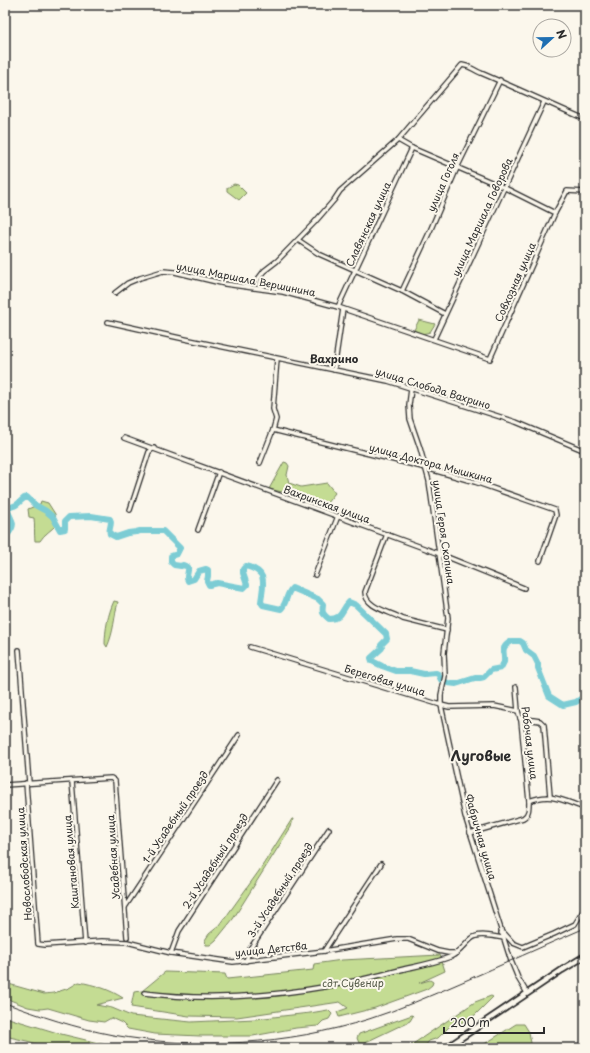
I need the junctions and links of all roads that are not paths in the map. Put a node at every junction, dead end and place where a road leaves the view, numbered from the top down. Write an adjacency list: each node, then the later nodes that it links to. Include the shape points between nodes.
1 (500, 80): 2 (street); 4 (street, via 470,66 462,65); 6 (street, улица Гоголя)
2 (544, 102): 3 (street); 7 (street, улица Маршала Говорова)
3 (585, 119)
4 (398, 140): 5 (street); 10 (street, via 340,191)
5 (412, 148): 6 (street); 11 (street, Славянская улица)
6 (457, 168): 7 (street); 13 (street, улица Гоголя)
7 (505, 188): 9 (street); 17 (street, улица Маршала Говорова)
8 (585, 192): 9 (street, Совхозная улица, via 567,191)
9 (555, 213): 21 (street, Совхозная улица)
10 (298, 240): 11 (street, via 319,254); 12 (street, via 258,279)
11 (354, 270): 13 (street); 15 (street, Славянская улица)
12 (263, 289): 14 (street, улица Маршала Вершинина, via 163,271 128,283); 15 (street, улица Маршала Вершинина)
13 (402, 291): 17 (street)
14 (115, 293)
15 (338, 307): 16 (street, улица Маршала Вершинина)
16 (343, 309): 19 (street, улица Маршала Вершинина); 22 (street)
17 (445, 314): 19 (street, улица Маршала Говорова)
18 (108, 322): 20 (street, улица Слобода Вахрино)
19 (434, 339): 21 (street, улица Маршала Вершинина)
20 (278, 359): 22 (street, улица Слобода Вахрино); 24 (street, via 273,409 276,419)
21 (490, 359)
22 (334, 370): 23 (street, улица Слобода Вахрино)
23 (411, 389): 27 (street, улица Слобода Вахрино, via 516,422); 29 (street, улица Героя Скопина, via 410,419)
24 (273, 430): 28 (street); 29 (street, улица Доктора Мышкина)
25 (124, 438): 26 (street, Вахринская улица)
26 (154, 448): 30 (street, Вахринская улица); 31 (street, via 149,452)
27 (585, 451)
28 (260, 463)
29 (426, 468): 35 (street, улица Героя Скопина); 36 (street, улица Доктора Мышкина, via 555,510 556,515)
30 (219, 472): 32 (street, Вахринская улица); 33 (street)
31 (130, 510)
32 (338, 516): 34 (street, Вахринская улица); 37 (street)
33 (198, 530)
34 (387, 534): 35 (street, Вахринская улица); 39 (street, via 365,592 367,600 387,613)
35 (440, 554): 38 (street, Вахринская улица); 39 (street, улица Героя Скопина, via 448,618)
36 (540, 561)
37 (315, 575)
38 (524, 588)
39 (447, 630): 42 (street, улица Героя Скопина)
40 (250, 647): 44 (street, Береговая улица)
41 (19, 650): 50 (street, Новослободская улица)
42 (444, 681): 44 (street, Фабричная улица)
43 (516, 687): 45 (street, Рабочая улица)
44 (441, 706): 45 (street, Береговая улица, via 494,706); 56 (street, Фабричная улица)
45 (518, 711): 46 (street, Рабочая улица)
46 (520, 718): 52 (street, via 540,721 544,725); 53 (street, Рабочая улица)
47 (239, 735): 58 (street, 1-й Усадебный проезд)
48 (277, 780): 66 (street, 2-й Усадебный проезд, via 179,931)
49 (72, 781): 50 (street); 58 (street, Усадебная улица, via 111,778 115,781); 63 (street, Каштановая улица)
50 (27, 783): 51 (street); 64 (street, Новослободская улица)
51 (5, 785)
52 (550, 796): 53 (street); 54 (street)
53 (529, 801): 56 (street, via 526,817)
54 (585, 810)
55 (329, 829): 69 (street, 3-й Усадебный проезд, via 250,949)
56 (470, 833): 60 (street, Фабричная улица)
57 (381, 864): 65 (street)
58 (125, 908): 61 (street, Усадебная улица)
59 (585, 908): 60 (street, via 575,924 523,947 517,946)
60 (501, 933): 62 (street, Фабричная улица)
61 (127, 937)
62 (504, 938): 67 (street, via 474,937); 71 (street, Фабричная улица, via 511,962)
63 (85, 943): 64 (street, улица Детства); 66 (street, улица Детства, via 127,942)
64 (38, 944)
65 (324, 951): 67 (street, улица Детства, via 408,939 438,951); 69 (street, улица Детства)
66 (171, 953): 69 (street, улица Детства, via 233,962)
67 (457, 953): 70 (street, via 398,971 282,992 212,998)
68 (585, 956): 71 (main road)
69 (246, 961)
70 (144, 993)
71 (527, 993): 72 (main road)
72 (446, 1048)

